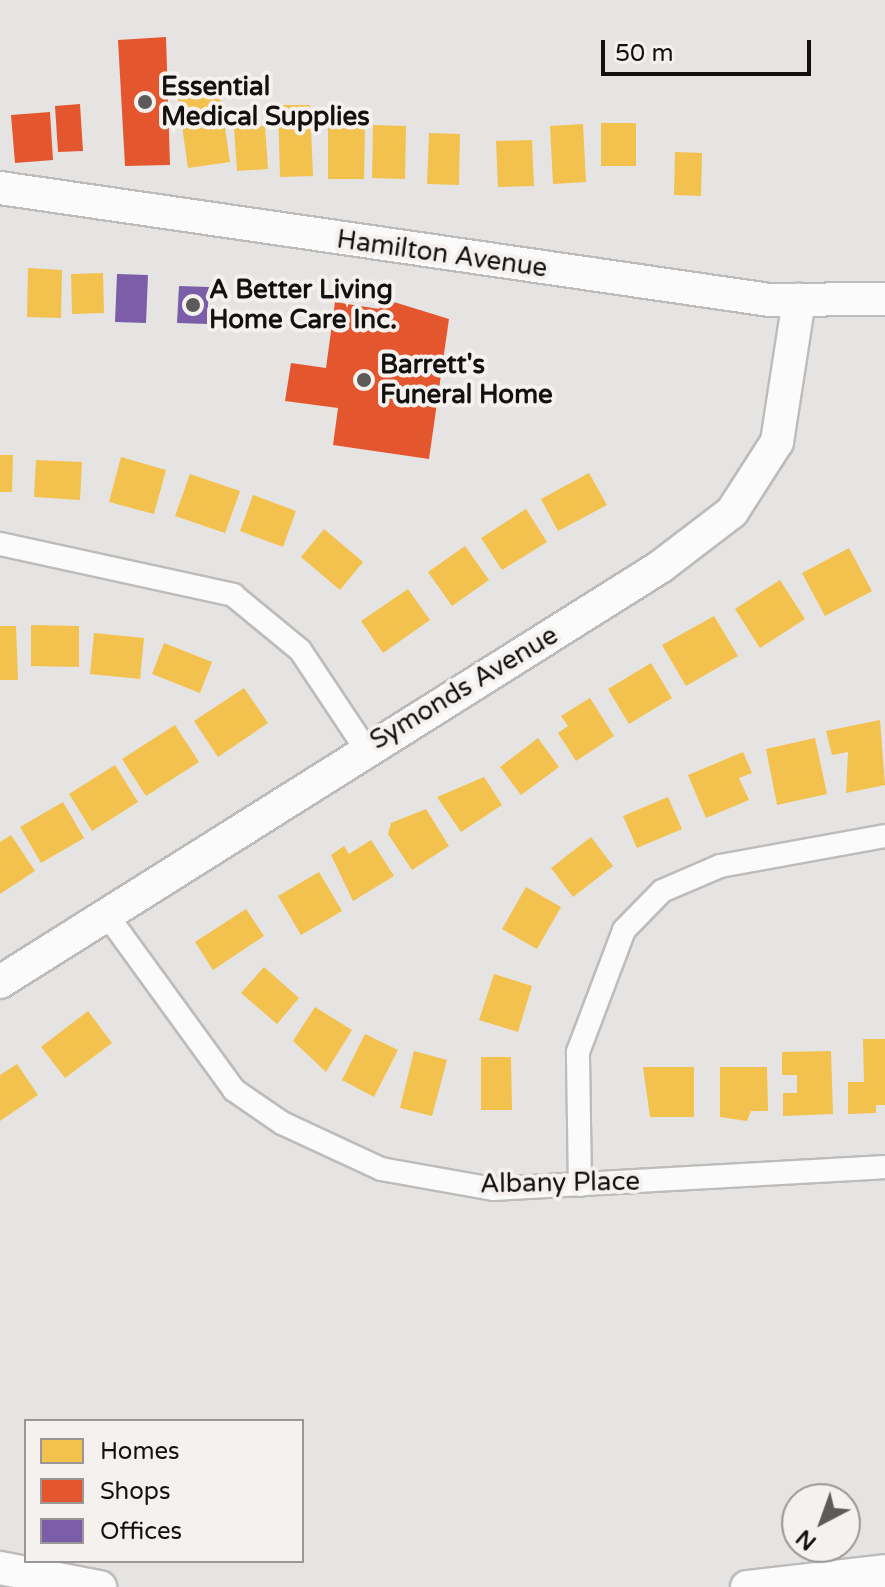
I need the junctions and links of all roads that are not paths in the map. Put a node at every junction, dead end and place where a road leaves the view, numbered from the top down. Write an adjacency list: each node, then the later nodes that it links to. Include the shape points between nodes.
1 (0, 188): 3 (street, Hamilton Avenue, via 578,275)
2 (885, 299): 3 (street, Hamilton Avenue)
3 (799, 300): 5 (street, Symonds Avenue, via 777,442 732,512 660,567)
4 (0, 544): 5 (street, via 233,595 300,650)
5 (365, 748): 7 (street, Symonds Avenue)
6 (885, 836): 10 (street, via 720,866 662,891 624,930 578,1052)
7 (107, 915): 8 (street, Symonds Avenue); 10 (street, Albany Place, via 197,1048 234,1090 282,1123 381,1169 431,1181 493,1189)
8 (0, 982)
9 (885, 1167): 10 (street, Albany Place)
10 (580, 1185)
11 (0, 1568): 13 (street)
12 (885, 1571): 14 (street)
13 (100, 1587)
14 (747, 1587)

